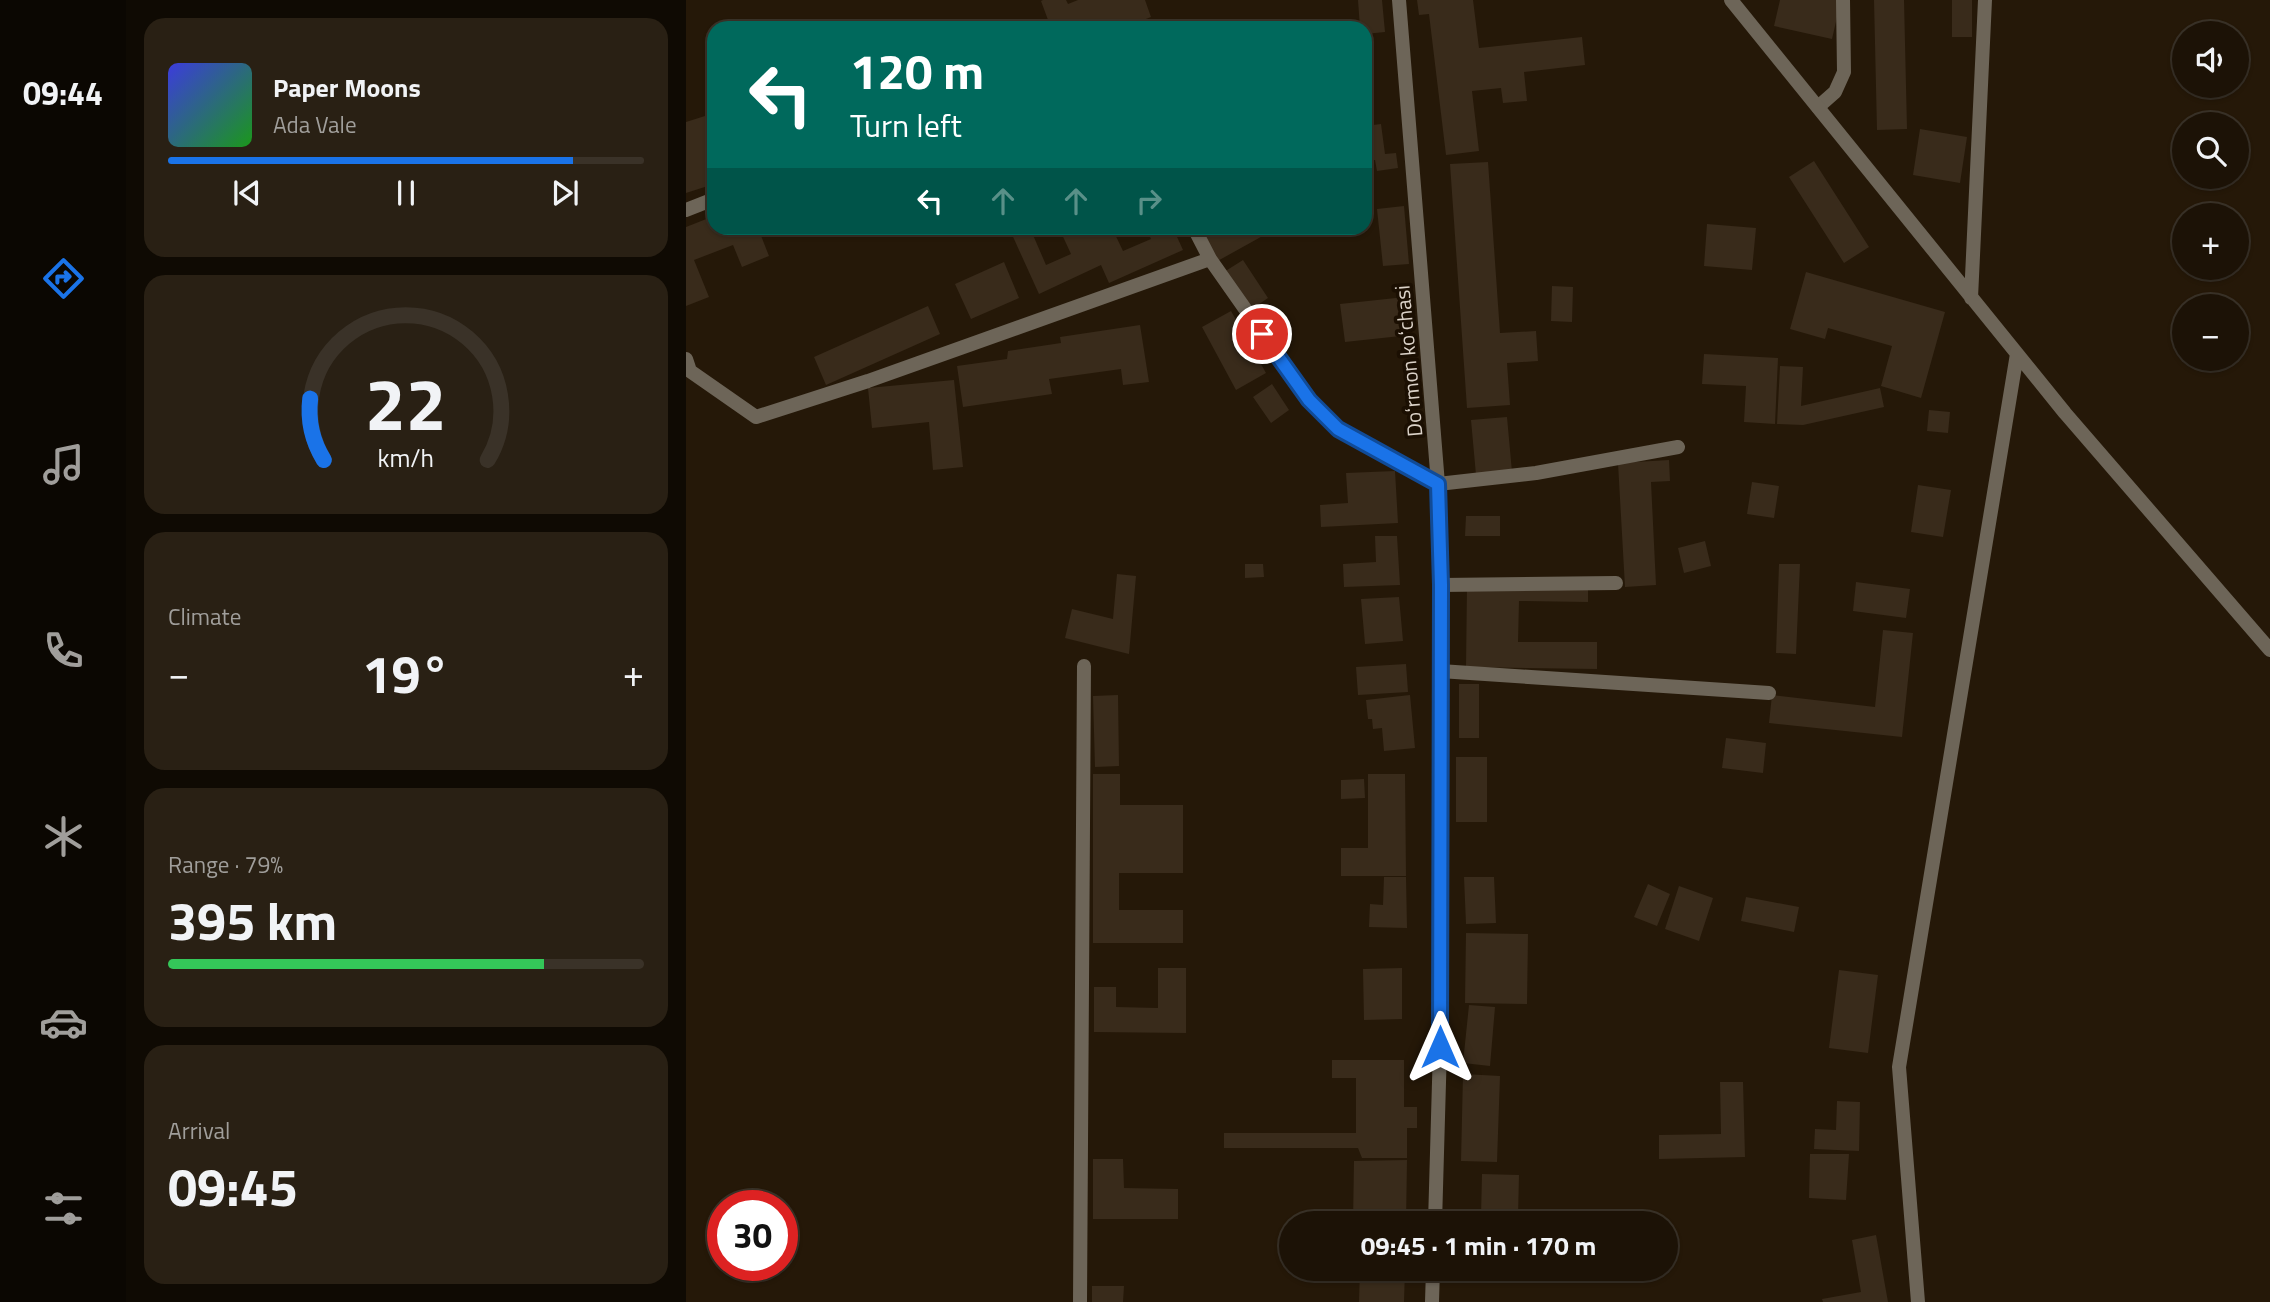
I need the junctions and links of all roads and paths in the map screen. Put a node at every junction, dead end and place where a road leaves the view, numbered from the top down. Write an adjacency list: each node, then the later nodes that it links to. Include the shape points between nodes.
1 (1399, 0): 14 (street, Doʻrmon koʻchasi)
2 (1731, 0): 5 (street)
3 (1843, 0): 5 (street, via 1844,72 1835,92)
4 (1985, 0): 10 (street)
5 (1818, 107): 10 (street)
6 (707, 202): 7 (street)
7 (686, 210)
8 (1198, 235): 9 (street)
9 (1210, 259): 12 (street, via 756,417 690,371); 14 (street, via 1309,400 1338,429)
10 (1972, 298): 11 (street)
11 (2017, 354): 17 (street); 25 (street, via 1899,1067)
12 (686, 359)
13 (1678, 447): 14 (street, via 1536,473)
14 (1438, 484): 16 (street, Doʻrmon koʻchasi)
15 (1616, 583): 16 (street)
16 (1441, 585): 19 (street, Doʻrmon koʻchasi)
17 (2270, 650)
18 (1084, 666): 23 (street)
19 (1440, 671): 20 (street); 21 (street, Doʻrmon koʻchasi)
20 (1769, 693)
21 (1435, 1211)
22 (1433, 1281): 24 (street)
23 (1080, 1302)
24 (1432, 1302)
25 (1918, 1302)

